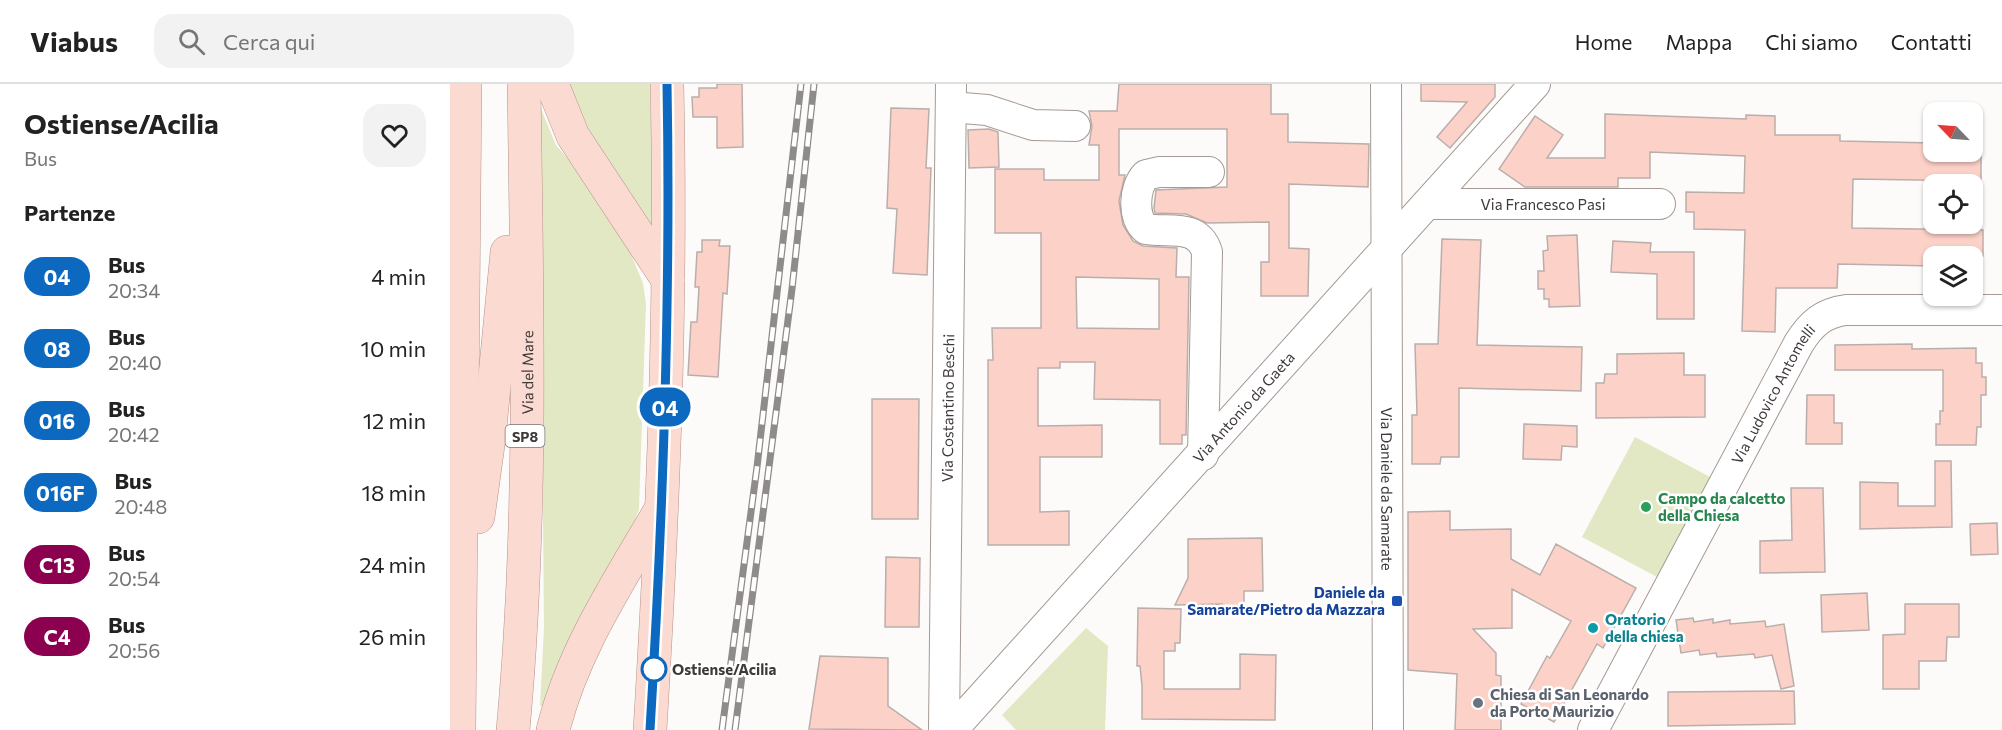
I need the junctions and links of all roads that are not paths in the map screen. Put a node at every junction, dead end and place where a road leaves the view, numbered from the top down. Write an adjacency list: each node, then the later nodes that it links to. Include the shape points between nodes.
1 (465, 84): 18 (main road)
2 (524, 84): 9 (main road, Via del Mare / SP8)
3 (552, 84): 14 (main road, via 573,136)
4 (667, 84): 14 (main road)
5 (1386, 84): 13 (street, Via Daniele da Samarate)
6 (1535, 84): 11 (street, Via Antonio da Gaeta)
7 (951, 96): 8 (street, via 1033,125); 24 (street, Via Costantino Beschi)
8 (1075, 126)
9 (525, 141): 18 (main road, via 508,249 486,463); 21 (main road, Via del Mare / SP8, via 524,533)
10 (1209, 172): 16 (street, via 1146,175 1139,185 1137,214 1146,229 1183,230 1196,235 1207,252)
11 (1427, 204): 12 (street, Via Francesco Pasi); 13 (street, Via Antonio da Gaeta)
12 (1660, 204)
13 (1386, 249): 16 (street, Via Antonio da Gaeta); 26 (street, Via Daniele da Samarate)
14 (668, 280): 17 (main road)
15 (2002, 310): 27 (street, Via Ludovico Antomelli, via 1846,310 1828,314 1812,325 1798,344)
16 (1203, 455): 25 (street, Via Antonio da Gaeta)
17 (664, 503): 22 (main road, via 582,647); 23 (main road)
18 (460, 619): 19 (main road)
19 (454, 663): 20 (main road)
20 (459, 730)
21 (513, 730)
22 (553, 730)
23 (651, 730)
24 (944, 730)
25 (952, 730)
26 (1388, 730)
27 (1593, 730)

